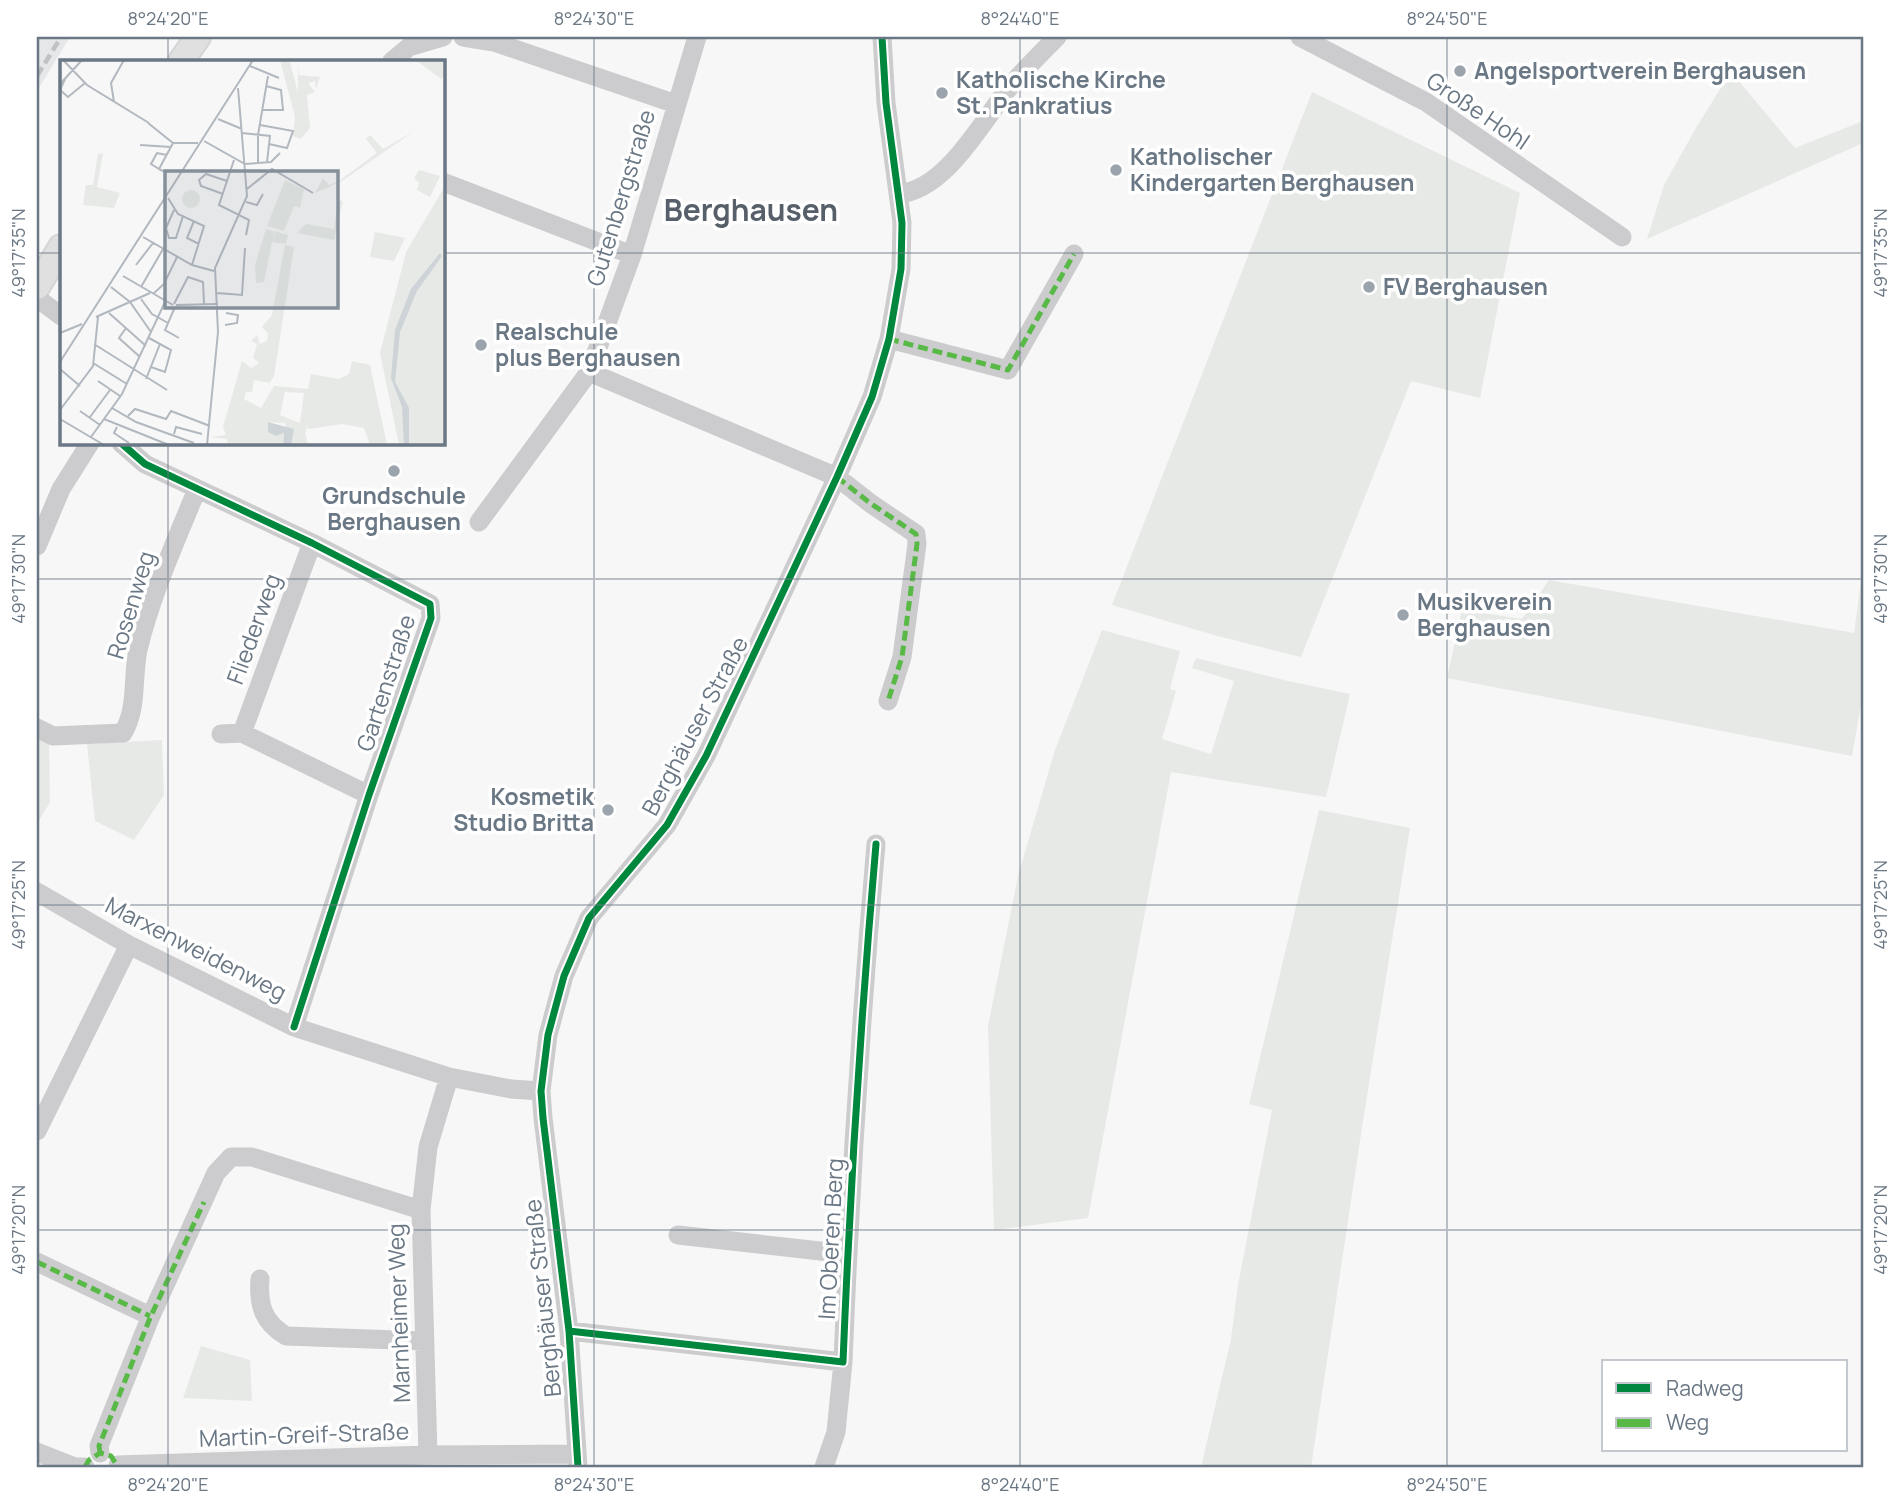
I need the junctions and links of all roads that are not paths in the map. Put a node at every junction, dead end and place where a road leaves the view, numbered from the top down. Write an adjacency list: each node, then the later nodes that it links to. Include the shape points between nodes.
1 (198, 37): 8 (main road)
2 (443, 37): 9 (street, via 409,47)
3 (463, 37): 10 (street, via 494,42)
4 (697, 37): 10 (street, Gutenbergstraße)
5 (881, 37): 12 (street, Berghäuser Straße)
6 (1057, 37): 12 (street, via 1013,83 951,164 923,187)
7 (1300, 37): 13 (street, Große Hohl, via 1426,102)
8 (182, 60)
9 (393, 60)
10 (676, 104): 16 (street, Gutenbergstraße)
11 (444, 182): 16 (street)
12 (898, 194): 20 (street, Berghäuser Straße, via 901,269)
13 (1622, 237)
14 (60, 249): 17 (main road)
15 (1074, 254): 20 (street, via 1008,370)
16 (632, 255): 21 (street, Gutenbergstraße)
17 (37, 287)
18 (37, 299): 19 (street)
19 (60, 315)
20 (889, 339): 24 (street, Berghäuser Straße, via 872,397)
21 (589, 372): 24 (street); 26 (street, Gutenbergstraße)
22 (89, 444): 28 (street, via 61,489)
23 (122, 444): 25 (street, Gartenstraße, via 145,464)
24 (838, 477): 29 (street, via 916,534 909,618); 39 (street, Berghäuser Straße, via 694,779 667,825 589,918 564,976 546,1047)
25 (197, 489): 27 (street, Gartenstraße); 30 (street, Rosenweg, via 138,651 131,720 123,733 54,736)
26 (479, 522)
27 (312, 543): 31 (street, Fliederweg); 33 (street, Gartenstraße, via 430,604 430,618)
28 (37, 546)
29 (888, 701)
30 (37, 729)
31 (242, 733): 32 (street); 33 (street)
32 (221, 734)
33 (369, 795): 37 (street, Gartenstraße)
34 (876, 844): 43 (street, Im Oberen Berg)
35 (37, 892): 36 (street, Marxenweidenweg)
36 (128, 945): 37 (street, Marxenweidenweg); 40 (street)
37 (294, 1027): 38 (street, Marxenweidenweg)
38 (449, 1077): 39 (street, Marxenweidenweg); 41 (street, Marnheimer Weg, via 428,1147)
39 (541, 1091): 47 (street, Berghäuser Straße)
40 (37, 1131)
41 (421, 1210): 46 (street, Marnheimer Weg, via 252,1157 231,1157 216,1173); 48 (street, Marnheimer Weg)
42 (678, 1235): 43 (street, Im Oberen Berg)
43 (848, 1254): 49 (street, Im Oberen Berg)
44 (37, 1262): 46 (street)
45 (260, 1279): 48 (street, via 258,1299 271,1326 286,1336)
46 (150, 1316): 51 (street, Marnheimer Weg)
47 (569, 1331): 49 (street); 54 (street, Berghäuser Straße)
48 (425, 1341): 52 (street, Marnheimer Weg)
49 (844, 1362): 57 (street, Im Oberen Berg, via 836,1432)
50 (37, 1452): 56 (street)
51 (100, 1453): 55 (street, Martin-Greif-Straße, via 111,1456); 56 (street)
52 (428, 1455): 53 (street, Martin-Greif-Straße); 55 (street, Martin-Greif-Straße)
53 (492, 1461): 54 (street, Martin-Greif-Straße)
54 (577, 1461)
55 (118, 1466)
56 (85, 1467)
57 (824, 1467)

